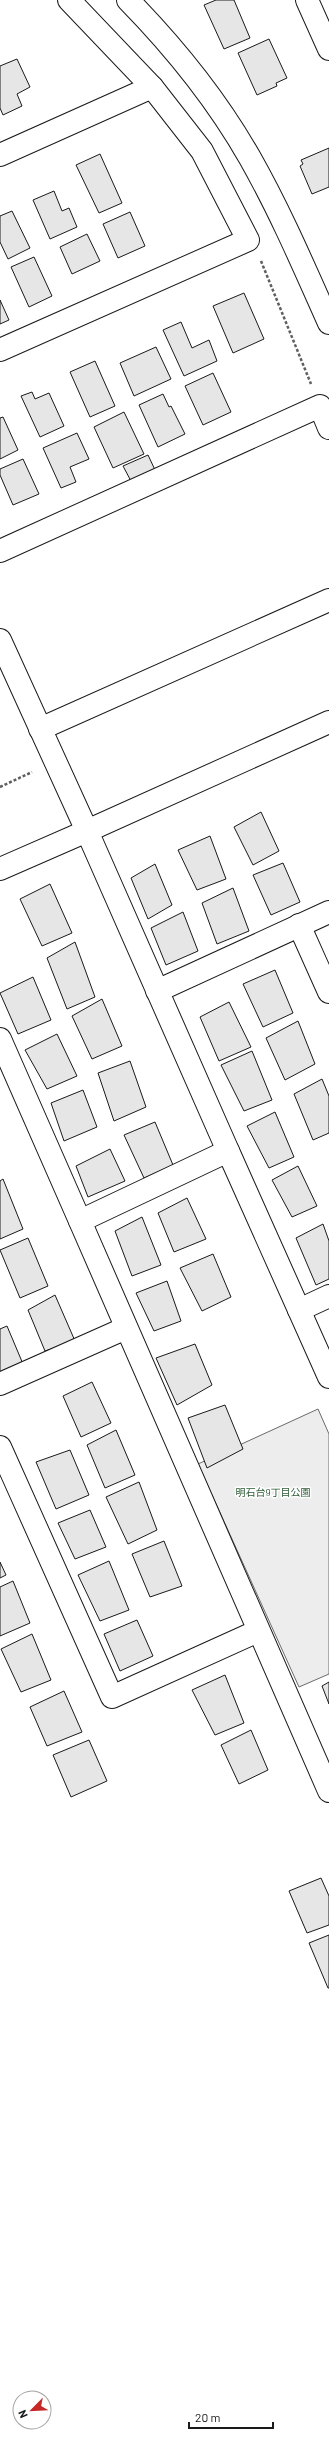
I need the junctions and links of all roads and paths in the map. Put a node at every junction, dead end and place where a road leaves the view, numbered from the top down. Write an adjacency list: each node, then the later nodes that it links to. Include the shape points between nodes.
1 (69, 0): 5 (street)
2 (128, 0): 8 (street, via 165,38 211,98 250,158 292,241)
3 (307, 0): 4 (street)
4 (329, 49)
5 (152, 87): 6 (street); 7 (street, via 202,151)
6 (0, 155)
7 (248, 240): 9 (street); 10 (path, via 264,267)
8 (329, 323)
9 (0, 350)
10 (320, 406): 11 (street); 12 (street)
11 (329, 428)
12 (0, 551)
13 (329, 600): 16 (street)
14 (0, 640): 16 (street)
15 (329, 722): 19 (street)
16 (40, 729): 17 (street)
17 (55, 762): 18 (path); 19 (street)
18 (0, 787)
19 (87, 831): 20 (street); 23 (street)
20 (0, 869)
21 (329, 912): 22 (street)
22 (300, 926): 23 (street); 24 (street)
23 (157, 991): 26 (street)
24 (329, 992)
25 (0, 1040): 27 (street)
26 (228, 1151): 27 (street); 29 (street)
27 (80, 1221): 30 (street)
28 (329, 1296): 29 (street)
29 (299, 1310): 31 (street)
30 (126, 1328): 32 (street); 34 (street)
31 (329, 1377)
32 (0, 1384)
33 (0, 1447): 34 (street, via 112,1697)
34 (258, 1632): 35 (street)
35 (329, 1791)

